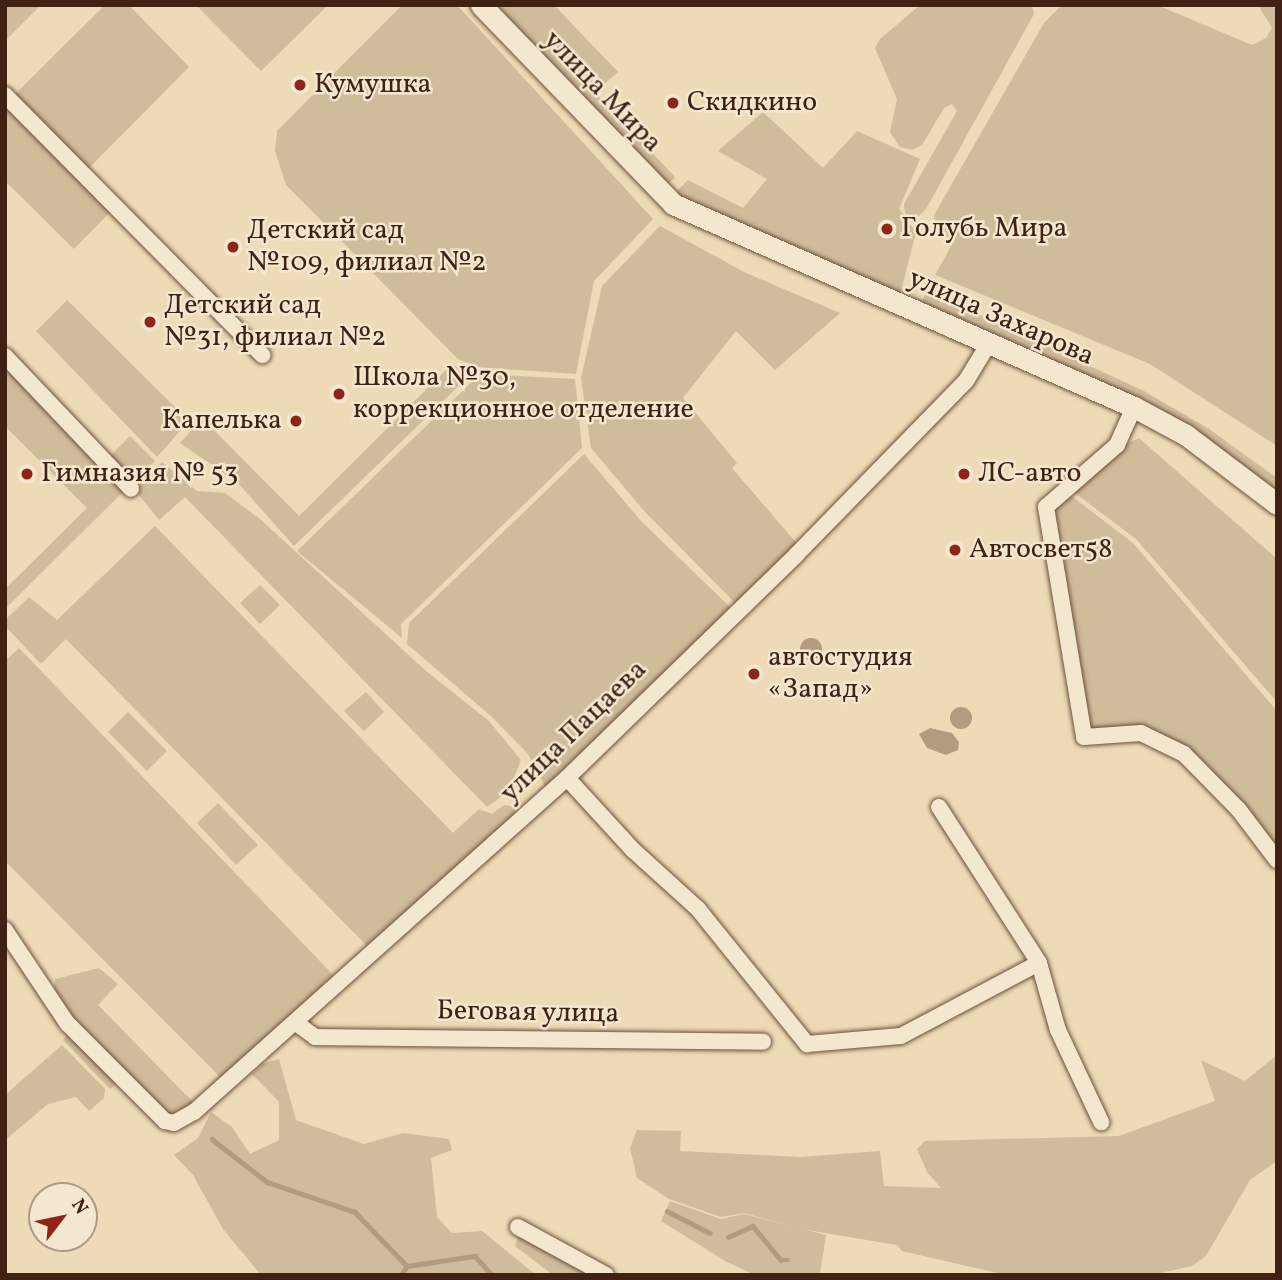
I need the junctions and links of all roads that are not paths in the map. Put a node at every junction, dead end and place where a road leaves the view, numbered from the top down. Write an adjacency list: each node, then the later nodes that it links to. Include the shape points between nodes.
1 (481, 5): 3 (main road, улица Мира, via 617,151 665,198)
2 (5, 95): 5 (street)
3 (687, 211): 4 (main road, улица Захарова)
4 (989, 343): 7 (main road, улица Захарова); 10 (street, улица Пацаева, via 957,391)
5 (262, 355)
6 (5, 356): 8 (street)
7 (1134, 407): 9 (main road, улица Захарова, via 1186,435); 12 (street, via 1116,445 1046,507 1084,737 1141,733 1184,754 1239,810)
8 (131, 489)
9 (1277, 504)
10 (567, 778): 14 (street, via 633,850 698,909 807,1044 901,1036); 15 (street, улица Пацаева)
11 (939, 807): 14 (street)
12 (1277, 860)
13 (5, 930): 15 (street, улица Пацаева, via 66,1023 164,1121 174,1123 194,1112)
14 (1039, 963): 17 (street, via 1058,1030)
15 (296, 1023): 16 (street, Беговая улица, via 315,1037)
16 (764, 1042)
17 (1101, 1122)
18 (518, 1227): 19 (street)
19 (606, 1275)

